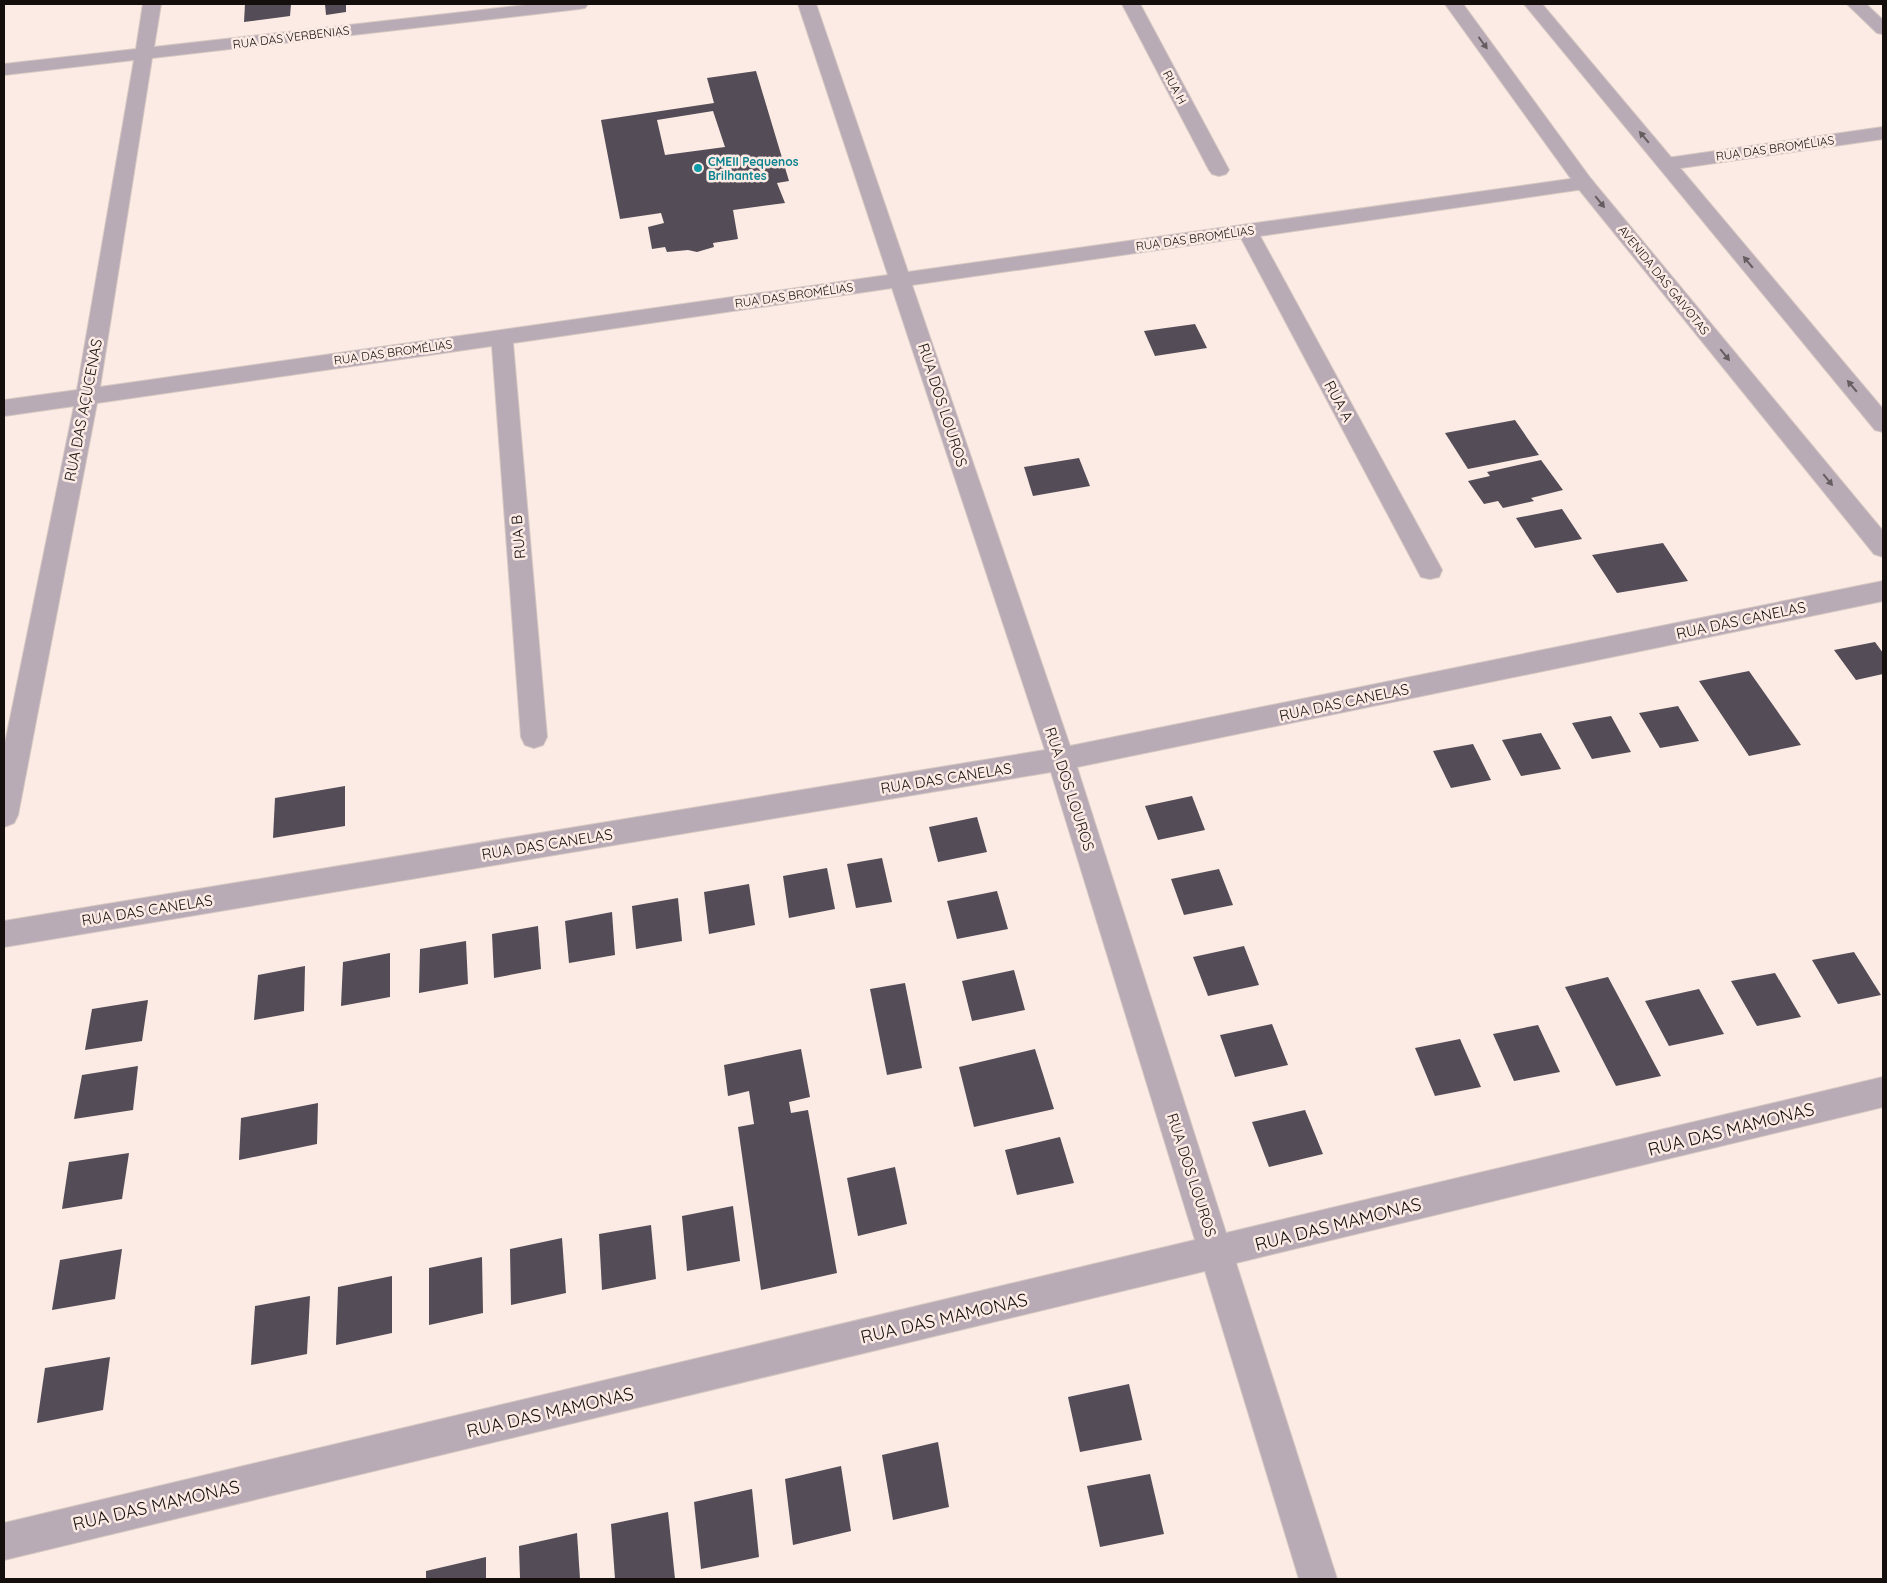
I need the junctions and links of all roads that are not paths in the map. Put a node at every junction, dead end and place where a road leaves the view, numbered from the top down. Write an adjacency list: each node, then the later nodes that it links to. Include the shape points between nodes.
1 (152, 4): 10 (street, RUA DAS AÇUCENAS)
2 (579, 4): 8 (street, RUA DAS VERBENIAS)
3 (808, 4): 17 (street, RUA DOS LOUROS)
4 (1131, 4): 14 (street, RUA H)
5 (1454, 4): 15 (street, AVENIDA DAS GAIVOTAS, one-way to 15)
6 (1533, 4): 13 (street, one-way to 6)
7 (1856, 4): 9 (street)
8 (485, 9): 10 (street, RUA DAS VERBENIAS)
9 (1883, 29)
10 (144, 54): 11 (street, RUA DAS VERBENIAS); 19 (street, RUA DAS AÇUCENAS)
11 (4, 69)
12 (1883, 133): 13 (street, RUA DAS BROMÉLIAS)
13 (1667, 164): 21 (street, one-way to 13)
14 (1219, 170)
15 (1584, 183): 16 (street, RUA DAS BROMÉLIAS); 22 (street, AVENIDA DAS GAIVOTAS, one-way to 22)
16 (1247, 231): 17 (street, RUA DAS BROMÉLIAS); 23 (street, RUA A)
17 (901, 280): 18 (street, RUA DAS BROMÉLIAS); 26 (street, RUA DOS LOUROS)
18 (502, 337): 19 (street, RUA DAS BROMÉLIAS); 25 (street, RUA B)
19 (87, 396): 20 (street, RUA DAS BROMÉLIAS); 27 (street, RUA DAS AÇUCENAS)
20 (4, 408)
21 (1883, 424)
22 (1883, 548)
23 (1430, 570)
24 (1883, 591): 26 (street, RUA DAS CANELAS)
25 (534, 737)
26 (1061, 760): 28 (street, RUA DAS CANELAS); 30 (street, RUA DOS LOUROS)
27 (4, 815)
28 (4, 934)
29 (1883, 1092): 30 (street, RUA DAS MAMONAS)
30 (1217, 1253): 31 (street, RUA DAS MAMONAS); 32 (street, RUA DOS LOUROS)
31 (4, 1542)
32 (1318, 1579)

